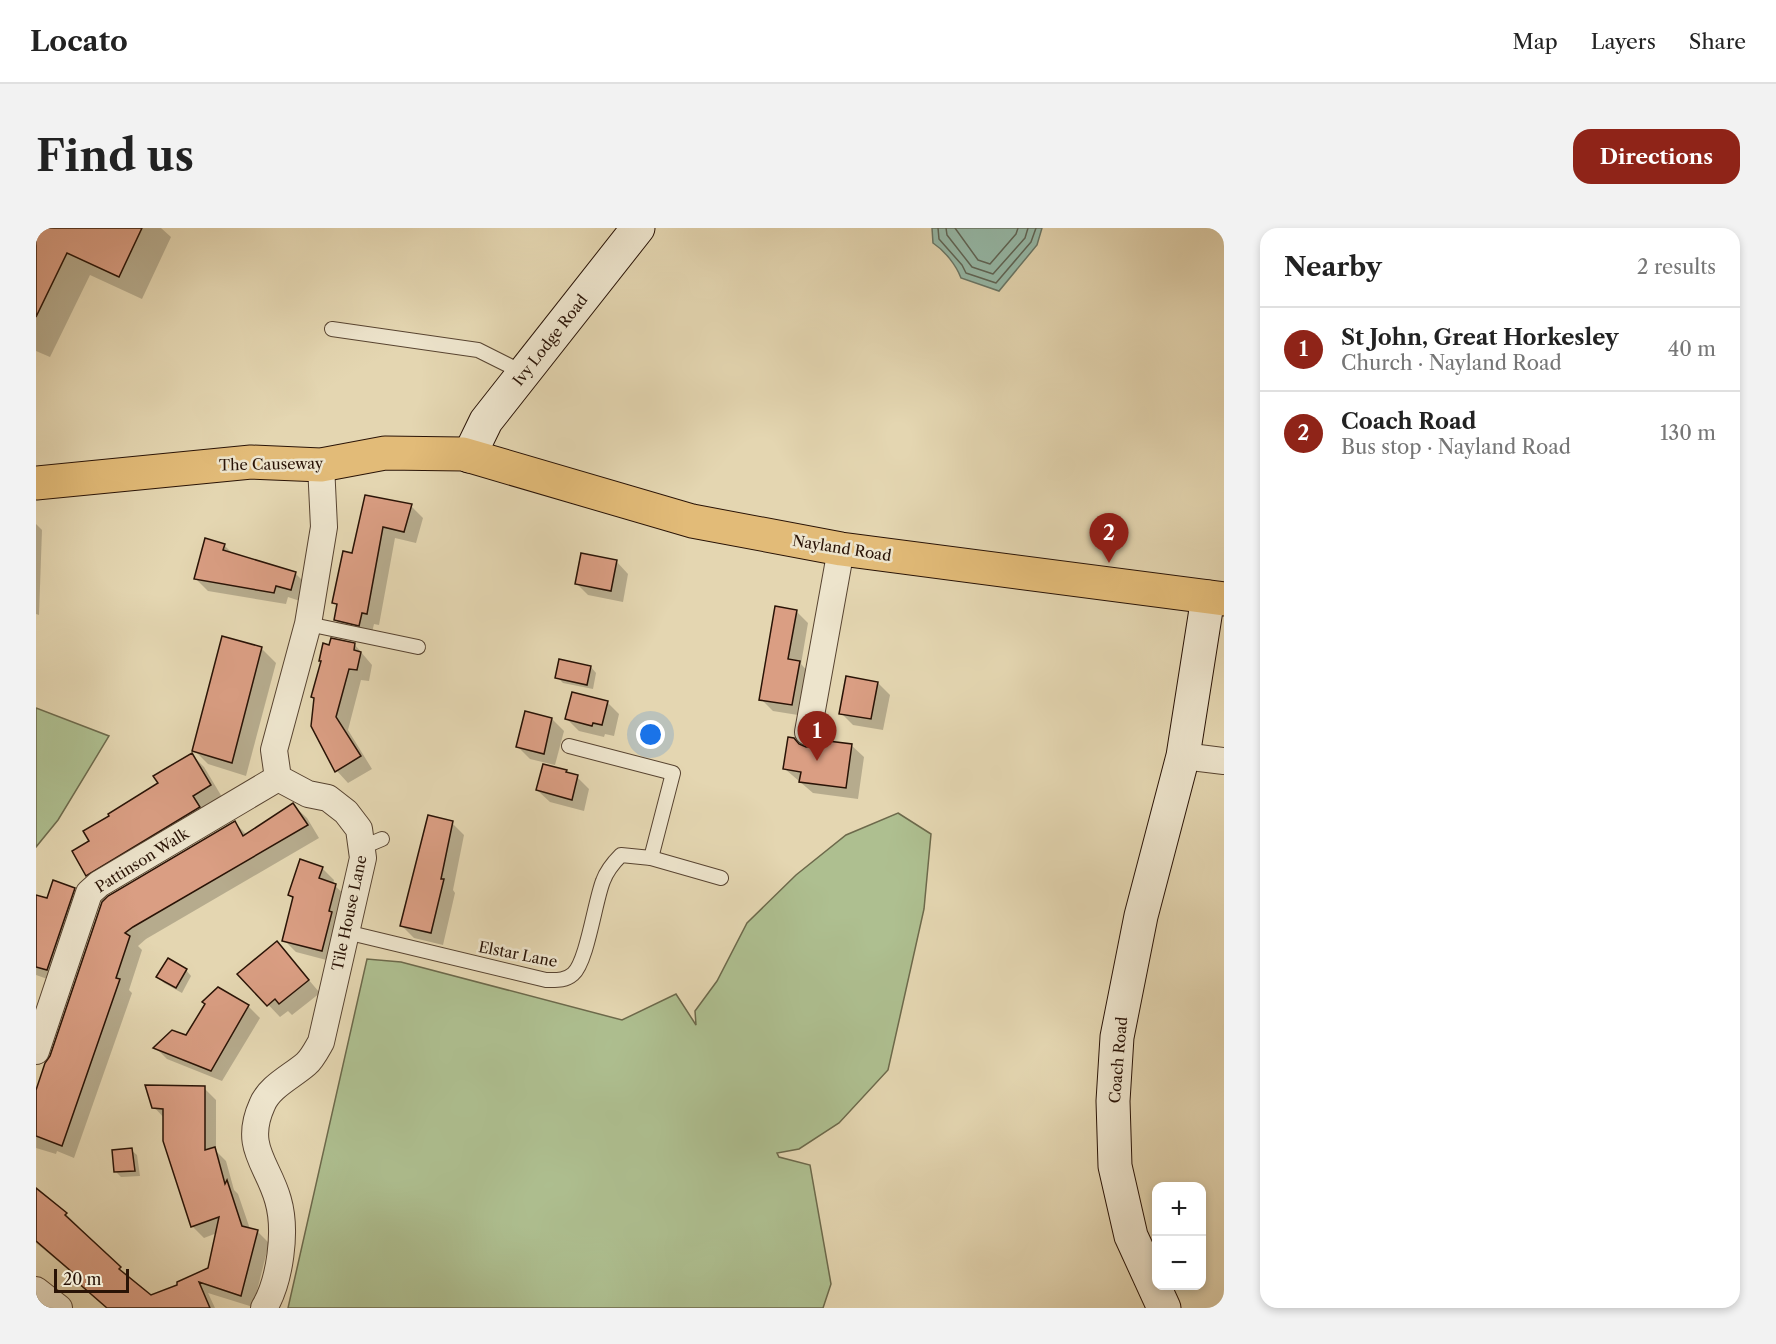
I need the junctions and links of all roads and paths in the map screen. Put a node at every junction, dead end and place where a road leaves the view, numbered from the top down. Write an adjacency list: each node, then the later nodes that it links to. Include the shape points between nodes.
1 (638, 228): 3 (street, Ivy Lodge Road)
2 (332, 329): 3 (lane, via 478,350)
3 (524, 373): 4 (street, Ivy Lodge Road, via 486,421)
4 (469, 456): 5 (main road, The Causeway, via 442,452 385,453); 7 (main road, Nayland Road, via 692,521)
5 (321, 465): 6 (main road, The Causeway, via 251,462); 9 (street, via 324,527)
6 (36, 483)
7 (841, 549): 8 (main road, Nayland Road); 11 (street)
8 (1216, 598): 13 (street, Coach Road)
9 (308, 624): 10 (lane); 15 (street, via 274,750)
10 (418, 647)
11 (808, 732)
12 (569, 746): 16 (lane, via 673,773)
13 (1183, 756): 14 (street); 23 (street, Coach Road, via 1139,927 1117,1037 1113,1101 1116,1166 1131,1236)
14 (1224, 760)
15 (278, 778): 18 (street, Tile House Lane, via 308,794 327,798 346,812 372,843 363,858); 19 (street, Pattinson Walk, via 89,893)
16 (651, 858): 17 (lane, Elstar Lane); 18 (lane, Elstar Lane, via 621,855 610,866 581,961 574,974 561,980 546,980)
17 (715, 877)
18 (345, 932): 22 (street, Tile House Lane, via 321,1042 308,1063 278,1085 262,1103 254,1131 259,1159 278,1201 283,1231 272,1289)
19 (36, 1051)
20 (36, 1290): 21 (street)
21 (59, 1308)
22 (264, 1308)
23 (1164, 1308)

